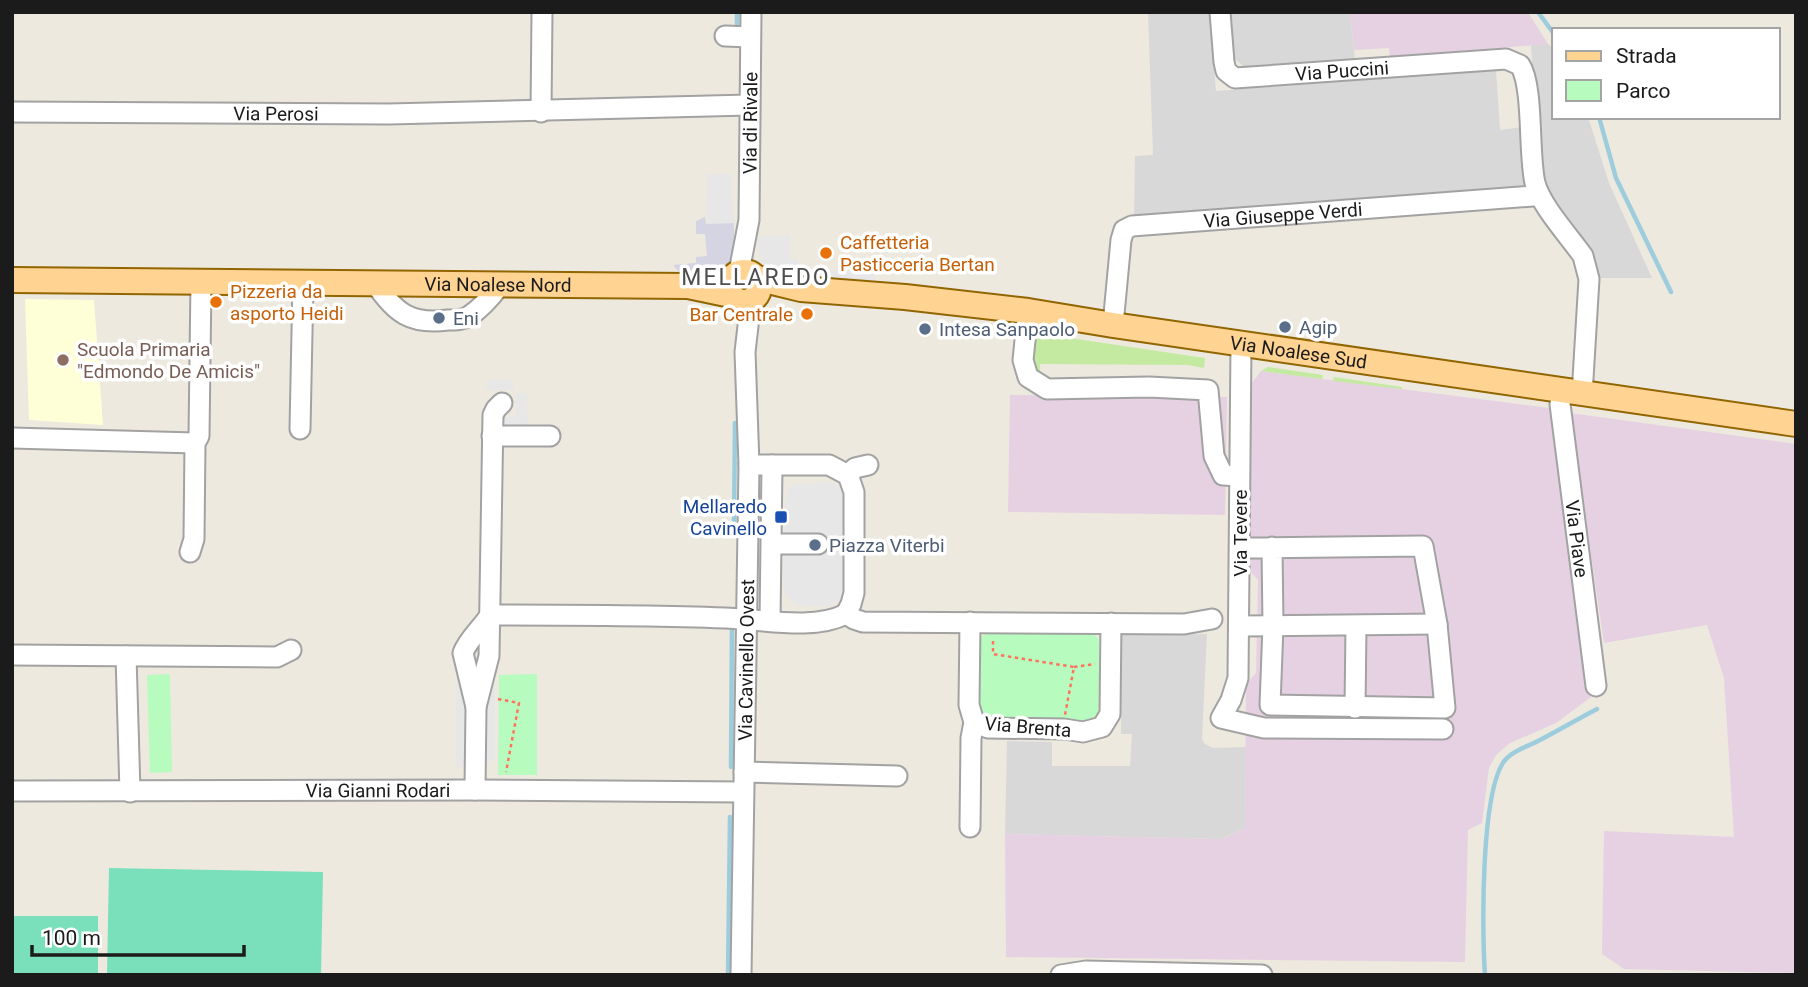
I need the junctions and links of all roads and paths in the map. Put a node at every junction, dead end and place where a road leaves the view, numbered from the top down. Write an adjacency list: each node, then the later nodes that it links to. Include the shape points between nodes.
1 (542, 12): 8 (street)
2 (751, 12): 5 (street, Via di Rivale)
3 (1220, 12): 9 (street, Via Puccini, via 1226,71 1235,78 1506,59 1520,65)
4 (725, 36): 5 (street)
5 (750, 37): 6 (street, Via di Rivale)
6 (749, 105): 8 (street, Via Perosi); 15 (street, Via di Rivale)
7 (12, 112): 8 (street, Via Perosi)
8 (541, 112)
9 (1538, 194): 17 (street, Via Giuseppe Verdi, via 1132,226 1124,230 1121,240); 19 (street, via 1587,267)
10 (12, 280): 11 (main road, Via Noalese Nord)
11 (201, 281): 12 (main road, Via Noalese Nord); 26 (street, via 199,436)
12 (303, 283): 13 (main road, Via Noalese Nord); 22 (street)
13 (375, 284): 14 (main road, Via Noalese Nord); 14 (street, via 390,305 416,321 466,318)
14 (500, 285): 15 (main road, Via Noalese Nord)
15 (744, 287): 16 (main road, Via Noalese Sud, via 905,297); 27 (street, Via Cavinello Ovest)
16 (1028, 311): 17 (main road, Via Noalese Sud); 31 (street, via 1023,360 1028,377 1048,388 1208,390 1213,456 1223,475)
17 (1113, 326): 18 (main road, Via Noalese Sud)
18 (1241, 344): 19 (main road, Via Noalese Sud); 31 (street, Via Tevere)
19 (1572, 393): 21 (main road, Via Noalese Sud); 54 (street, Via Piave, via 1560,404)
20 (502, 403): 23 (street, via 493,415)
21 (1796, 424)
22 (300, 429)
23 (492, 436): 24 (street); 38 (street)
24 (550, 436)
25 (12, 438): 26 (street)
26 (195, 443): 36 (street)
27 (749, 465): 28 (street); 39 (street, Via Cavinello Ovest)
28 (772, 465): 30 (street, via 829,465); 32 (street)
29 (868, 465): 30 (street)
30 (848, 475): 37 (street, via 855,492 854,593)
31 (1239, 476): 35 (street, Via Tevere)
32 (772, 544): 33 (street); 41 (street)
33 (818, 544)
34 (1272, 547): 35 (street); 44 (street, via 1423,546); 46 (street)
35 (1240, 548): 45 (street, Via Tevere)
36 (190, 552)
37 (846, 614): 41 (street, via 818,622); 42 (street, via 863,622)
38 (490, 615): 39 (street); 63 (street, via 488,664 476,707)
39 (746, 619): 41 (street); 62 (street, Via Cavinello Ovest)
40 (1212, 619): 43 (street, via 1193,624)
41 (770, 621)
42 (970, 622): 43 (street); 57 (street, Via Brenta, via 969,705)
43 (1111, 623): 57 (street, Via Brenta, via 1110,714 1102,727 1083,732 988,728)
44 (1437, 624): 47 (street); 56 (street, via 1445,708)
45 (1240, 626): 46 (street); 59 (street, Via Tevere, via 1238,678 1221,718 1264,728)
46 (1273, 626): 47 (street); 56 (street, via 1270,705)
47 (1356, 626): 56 (street)
48 (992, 630): 53 (path, via 993,654)
49 (291, 650): 51 (street, via 277,657)
50 (12, 655): 51 (street)
51 (127, 656): 65 (street)
52 (1102, 663): 53 (path)
53 (1073, 667): 58 (path)
54 (1596, 686)
55 (498, 699): 60 (path, via 519,703)
56 (1355, 708)
57 (974, 722): 66 (street, Via Brenta)
58 (1064, 722)
59 (1443, 729)
60 (505, 775)
61 (897, 776): 62 (street, Via Gianni Rodari)
62 (743, 782): 63 (street, Via Gianni Rodari); 67 (street, Via Cavinello Ovest)
63 (475, 789): 65 (street, Via Gianni Rodari)
64 (12, 791): 65 (street, Via Gianni Rodari)
65 (130, 792)
66 (970, 827)
67 (741, 975)
68 (1061, 975): 69 (street, via 1086,971)
69 (1262, 975)

